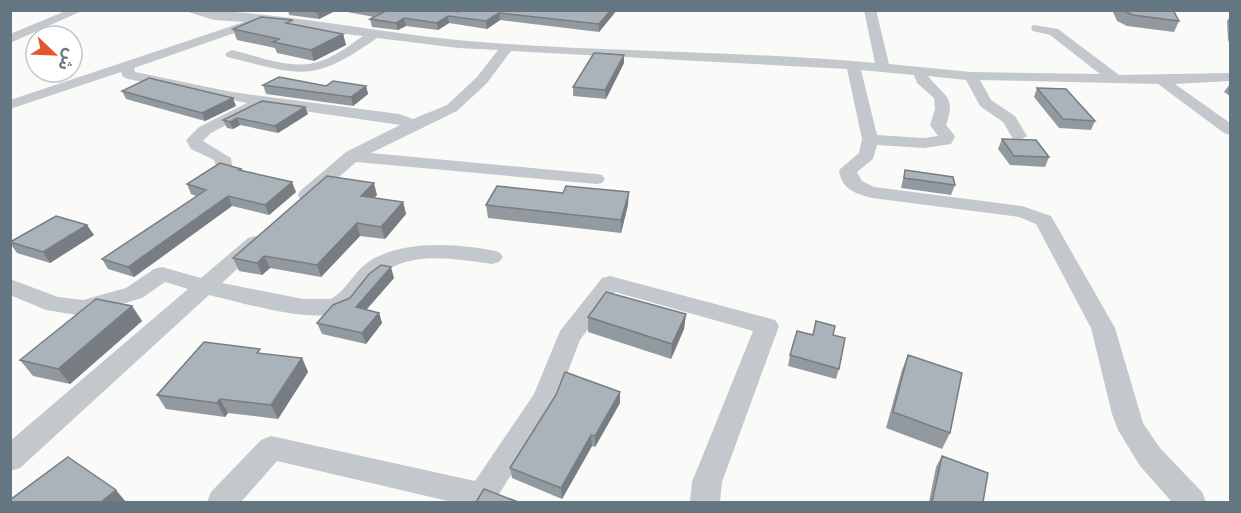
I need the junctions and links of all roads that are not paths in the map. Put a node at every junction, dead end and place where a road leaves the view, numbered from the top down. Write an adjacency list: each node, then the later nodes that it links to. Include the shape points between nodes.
1 (79, 10): 8 (street)
2 (187, 10): 5 (street)
3 (287, 10): 5 (street)
4 (870, 10): 13 (street)
5 (262, 20): 7 (street); 12 (street)
6 (1037, 28): 17 (street, via 1054,32)
7 (374, 34): 9 (street); 10 (street, via 313,68 288,67)
8 (10, 39)
9 (507, 48): 11 (street); 21 (street, via 464,98 442,114)
10 (232, 54)
11 (853, 65): 13 (street); 24 (street)
12 (127, 67): 19 (street, via 128,74 133,76); 20 (street)
13 (883, 67): 14 (street)
14 (920, 70): 15 (street); 24 (street, via 922,80 936,89 940,97 943,113 938,125 947,136 945,140 924,143)
15 (970, 76): 17 (street); 23 (street, via 985,103 1009,119)
16 (1230, 77): 18 (street)
17 (1115, 79): 18 (street)
18 (1161, 80): 22 (street)
19 (260, 102): 21 (street); 26 (street, via 205,130 194,140 222,158)
20 (10, 105)
21 (414, 124): 25 (street)
22 (1230, 130)
23 (1019, 136)
24 (870, 139): 37 (street, via 867,154 848,170 847,176 858,187 884,194 1022,212 1044,220 1103,328 1132,430 1150,458)
25 (352, 156): 27 (street); 28 (street)
26 (224, 165)
27 (596, 179)
28 (290, 210)
29 (273, 226): 32 (street)
30 (492, 257): 32 (street, via 456,253 393,256 372,268 353,293 334,307 308,308)
31 (10, 286): 32 (street, via 54,304 83,308 134,293 162,274)
32 (204, 288): 33 (street)
33 (10, 459)
34 (480, 499): 35 (street, via 271,448); 36 (street, via 546,398 569,337 610,283 767,326 707,482)
35 (222, 502)
36 (705, 502)
37 (1191, 502)

